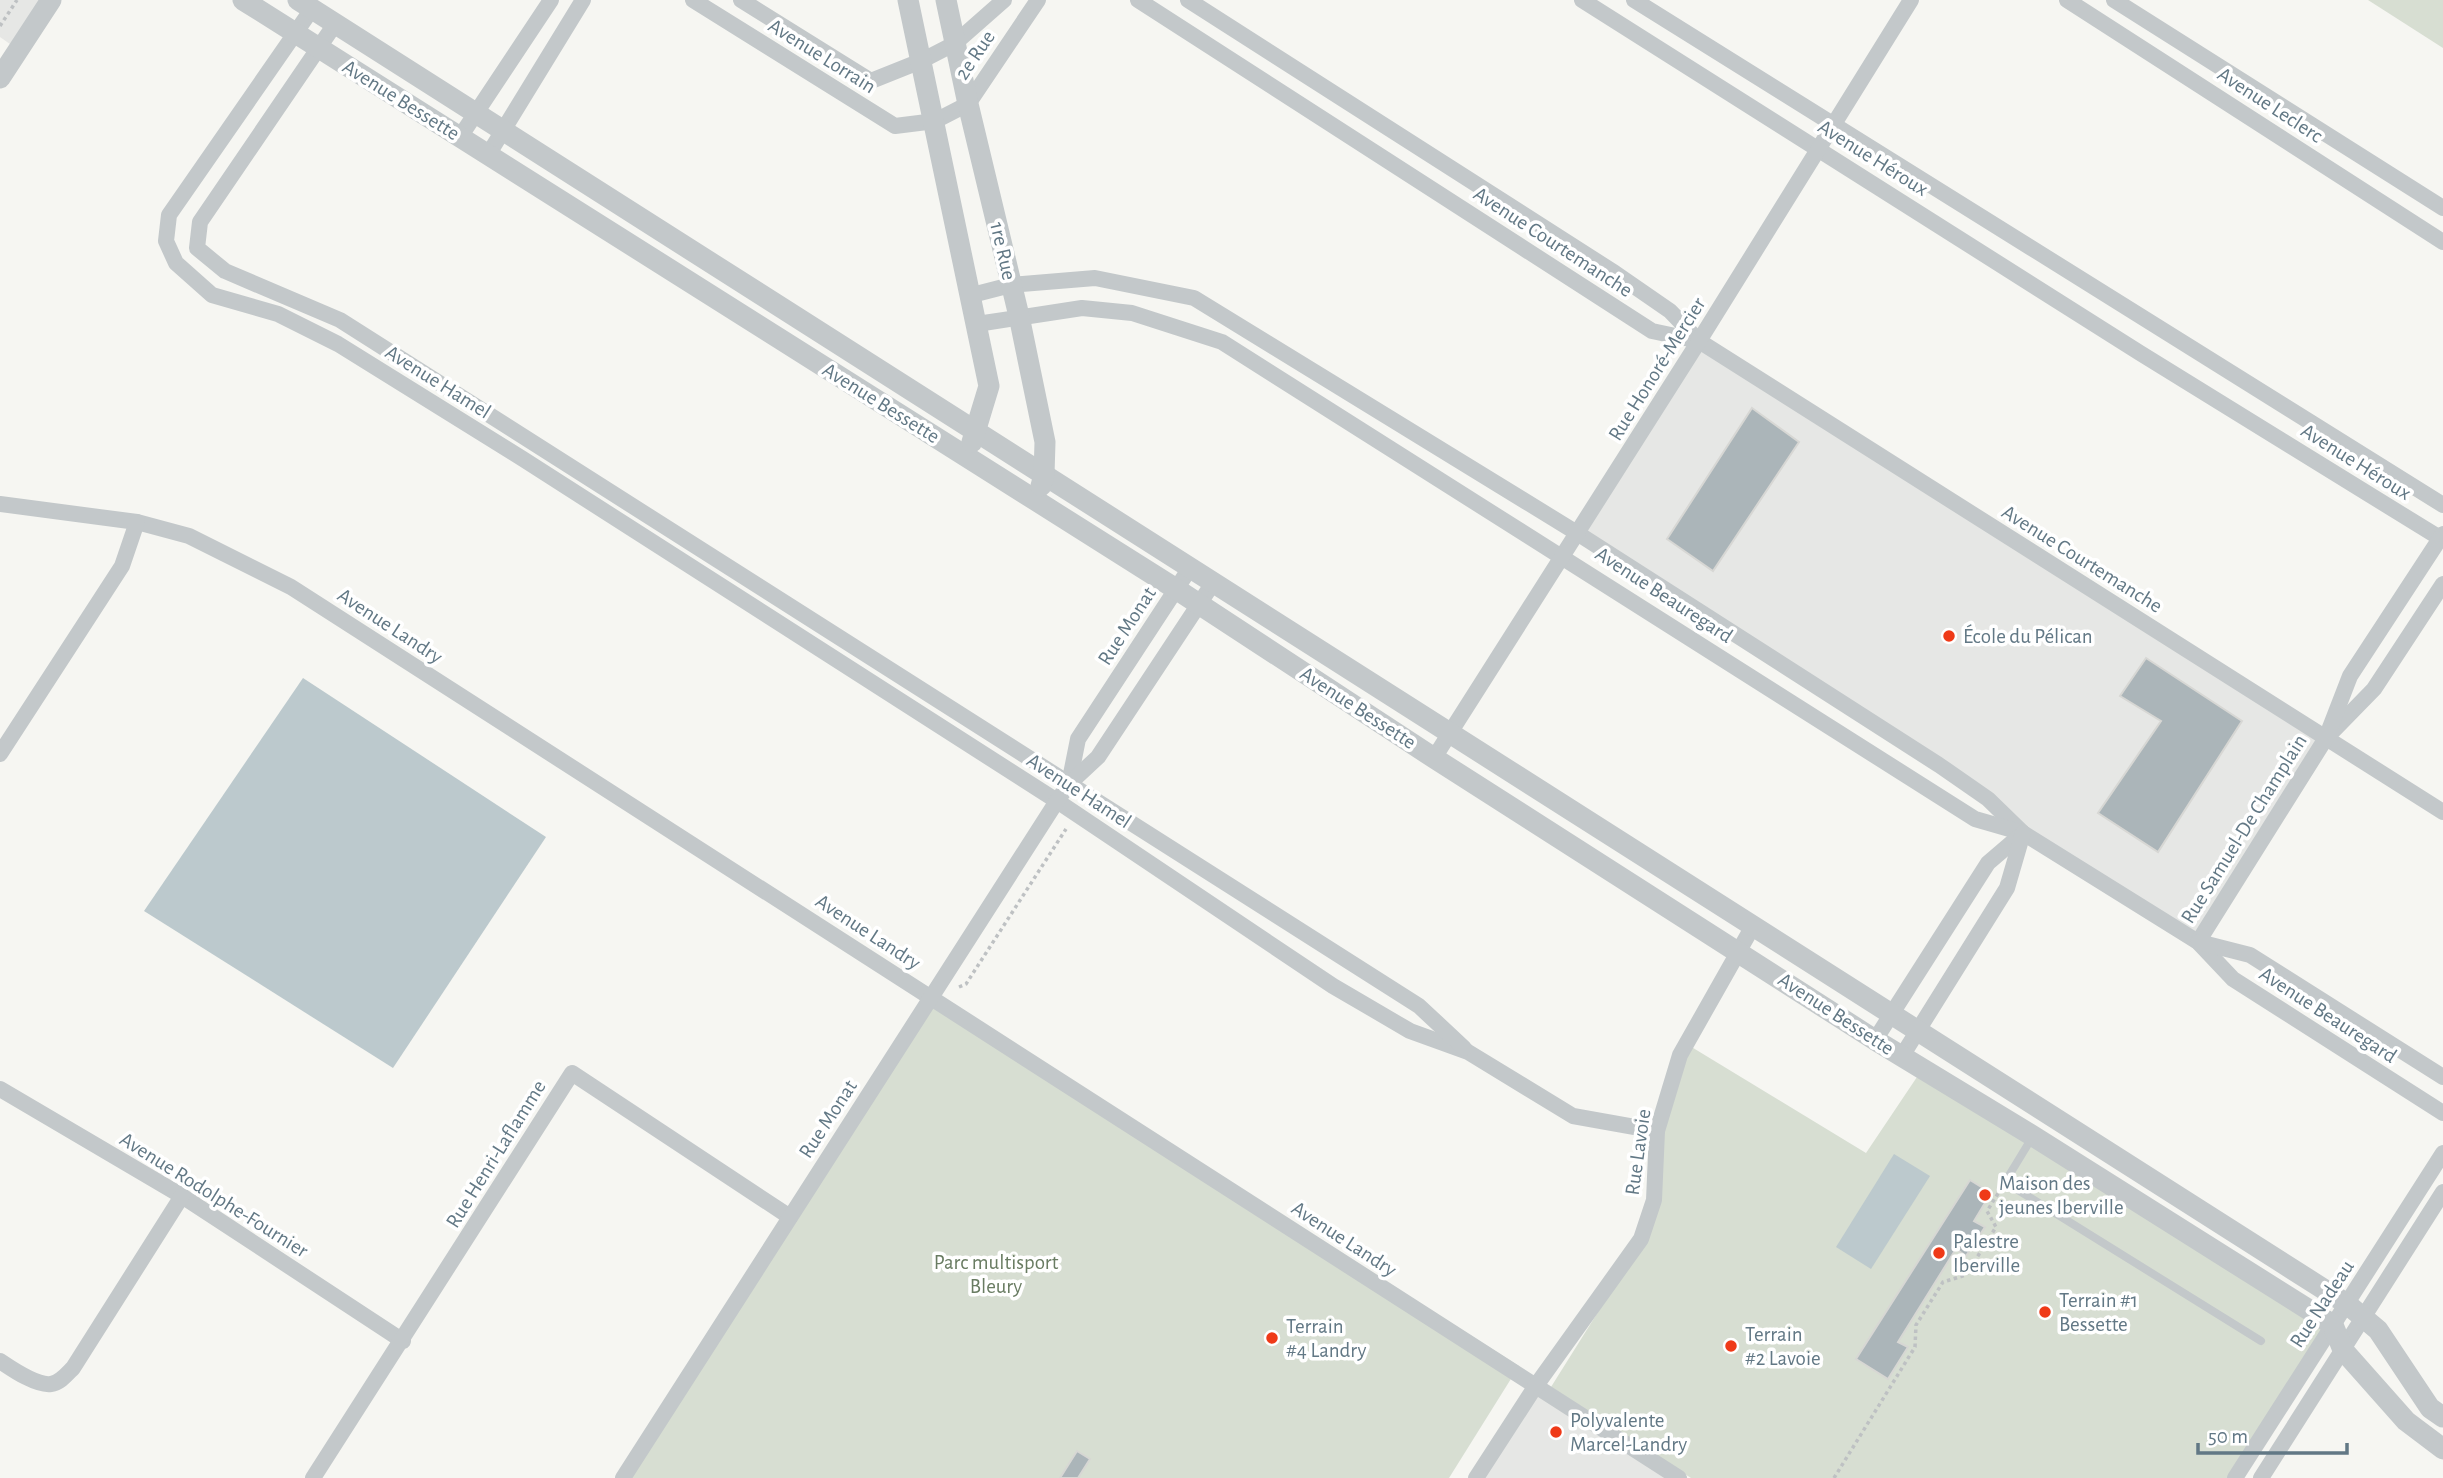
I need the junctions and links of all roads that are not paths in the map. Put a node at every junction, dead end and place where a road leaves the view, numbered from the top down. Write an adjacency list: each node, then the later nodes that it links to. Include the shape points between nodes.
1 (51, 0): 27 (street)
2 (243, 0): 23 (street, Avenue Bessette)
3 (551, 0): 29 (street)
4 (583, 0): 32 (street)
5 (693, 0): 30 (street, Avenue Lorrain, via 895,126)
6 (741, 0): 26 (street, Avenue Lorrain, via 871,81)
7 (908, 0): 26 (street, 1re Rue)
8 (946, 0): 24 (street, 1re Rue)
9 (1004, 0): 24 (street, 2e Rue)
10 (1038, 0): 28 (street, 2e Rue)
11 (1138, 0): 37 (street, Avenue Courtemanche)
12 (1188, 0): 34 (street, Avenue Courtemanche)
13 (1582, 0): 20 (street, Avenue Héroux)
14 (1628, 0): 20 (street)
15 (1634, 0): 31 (street, Avenue Héroux)
16 (1911, 0): 31 (street, Rue Honoré-Mercier)
17 (2067, 0): 21 (street, Avenue Leclerc)
18 (2112, 0): 21 (street, Avenue Leclerc); 38 (street, Avenue Leclerc)
19 (305, 5): 22 (street, Avenue Bessette); 23 (street)
20 (1615, 20): 35 (street, Avenue Héroux)
21 (2098, 20): 39 (street, Avenue Leclerc)
22 (335, 24): 25 (street); 29 (street, Avenue Bessette)
23 (296, 33): 25 (street, Avenue Bessette); 42 (street, via 169,215 166,241)
24 (954, 44): 26 (street, 2e Rue); 28 (street, 1re Rue)
25 (319, 48): 33 (street, Avenue Bessette); 41 (street, via 200,222)
26 (921, 61): 30 (street, 1re Rue)
27 (0, 78)
28 (968, 104): 30 (street, 2e Rue); 44 (street, 1re Rue)
29 (476, 114): 32 (street, Avenue Bessette); 33 (street)
30 (934, 121): 45 (street, 1re Rue)
31 (1833, 125): 35 (street, Rue Honoré-Mercier); 49 (street, Avenue Héroux)
32 (504, 131): 36 (street); 43 (street, Avenue Bessette)
33 (460, 137): 36 (street, Avenue Bessette)
34 (1404, 138): 37 (street); 50 (street, Avenue Courtemanche, via 1659,303)
35 (1819, 148): 50 (street, Rue Honoré-Mercier); 51 (street, Avenue Héroux)
36 (488, 155): 46 (street, Avenue Bessette)
37 (1390, 162): 50 (street, Avenue Courtemanche, via 1652,331)
38 (2438, 205): 39 (street, Avenue Leclerc)
39 (2418, 226): 40 (street, Avenue Leclerc)
40 (2443, 242)
41 (197, 248): 42 (street); 62 (street, Avenue Hamel, via 225,271 340,320)
42 (176, 263): 64 (street, Avenue Hamel, via 212,295 278,314 338,344)
43 (726, 273): 46 (street); 54 (street, Avenue Bessette)
44 (1011, 285): 45 (street, Avenue Beauregard); 47 (street, 1re Rue); 52 (street, Avenue Beauregard, via 1095,278 1194,298)
45 (972, 295): 48 (street, 1re Rue)
46 (712, 296): 55 (street, Avenue Bessette)
47 (1019, 316): 48 (street, Avenue Beauregard); 53 (street, Avenue Beauregard, via 1082,308 1132,313 1222,342); 56 (street, 1re Rue, via 1045,442)
48 (977, 324): 54 (street, 1re Rue, via 989,386)
49 (2155, 326): 51 (street); 59 (street, Avenue Héroux)
50 (1699, 341): 61 (street, Rue Honoré-Mercier); 72 (street, Avenue Courtemanche)
51 (2140, 352): 63 (street, Avenue Héroux)
52 (1302, 364): 53 (street); 61 (street, Avenue Beauregard)
53 (1286, 383): 65 (street, Avenue Beauregard)
54 (976, 431): 55 (street, 1re Rue); 56 (street, Avenue Bessette)
55 (966, 457): 57 (street, Avenue Bessette)
56 (1044, 475): 57 (street, 1re Rue); 66 (street, Avenue Bessette)
57 (1037, 502): 69 (street, Avenue Bessette)
58 (0, 504): 60 (street, Avenue Landry)
59 (2443, 505)
60 (137, 522): 73 (street, via 121,566); 82 (street, Avenue Landry, via 189,536 291,587)
61 (1577, 533): 65 (street, Rue Honoré-Mercier); 78 (street, Avenue Beauregard, via 1939,765 1988,799)
62 (683, 537): 64 (street); 75 (street, Avenue Hamel)
63 (2442, 538): 72 (street, Rue Samuel-De Champlain, via 2350,676)
64 (671, 554): 76 (street, Avenue Hamel)
65 (1563, 556): 71 (street, Rue Honoré-Mercier); 78 (street, Avenue Beauregard, via 1975,819)
66 (1191, 568): 67 (street, Avenue Bessette); 69 (street, Rue Monat)
67 (1213, 583): 70 (street, Rue Monat); 71 (street, Avenue Bessette)
68 (2443, 584): 72 (street, Rue Samuel-De Champlain, via 2374,689)
69 (1176, 589): 70 (street, Avenue Bessette); 75 (street, Rue Monat, via 1077,739)
70 (1198, 604): 74 (street, Avenue Bessette); 75 (street, Rue Monat, via 1098,757)
71 (1450, 733): 74 (street, Rue Honoré-Mercier); 79 (street, Avenue Bessette)
72 (2326, 738): 77 (street, Avenue Courtemanche); 80 (street, Rue Samuel-De Champlain)
73 (0, 754)
74 (1434, 758): 81 (street, Avenue Bessette)
75 (1069, 784): 76 (street, Rue Monat); 86 (street, Avenue Hamel, via 1419,1006)
76 (1057, 801): 82 (street, Rue Monat); 86 (street, Avenue Hamel, via 1333,986 1410,1031)
77 (2443, 812)
78 (2023, 833): 80 (street, Avenue Beauregard); 83 (street, via 1988,863); 84 (street, via 2007,888)
79 (1753, 926): 81 (street, Rue Lavoie); 83 (street, Avenue Bessette)
80 (2198, 942): 88 (street, Avenue Beauregard, via 2250,956); 90 (street, Avenue Beauregard, via 2233,979)
81 (1740, 951): 85 (street, Avenue Bessette); 91 (street, Rue Lavoie, via 1680,1055)
82 (931, 998): 96 (street, Rue Monat); 103 (street, Avenue Landry)
83 (1892, 1014): 84 (street, Avenue Bessette); 85 (street)
84 (1917, 1030): 87 (street); 97 (street, Avenue Bessette)
85 (1875, 1040): 87 (street, Avenue Bessette)
86 (1468, 1052): 91 (street, Avenue Hamel, via 1573,1116)
87 (1902, 1056): 92 (street, Avenue Bessette)
88 (2443, 1077)
89 (0, 1089): 95 (street, Avenue Rodolphe-Fournier)
90 (2443, 1113)
91 (1657, 1130): 103 (street, Rue Lavoie, via 1654,1200 1642,1239)
92 (2033, 1136): 98 (street, Avenue Bessette); 100 (lane, via 2005,1182)
93 (2443, 1153): 97 (street, Rue Nadeau)
94 (2443, 1192): 97 (street, Rue Nadeau)
95 (182, 1196): 99 (street, Avenue Rodolphe-Fournier); 102 (street, via 63,1379 41,1382)
96 (790, 1217): 99 (street, Rue Henri-Laflamme, via 572,1073); 107 (street, Rue Monat)
97 (2355, 1310): 98 (street, Rue Nadeau); 101 (street, Rue Nadeau); 104 (street, Avenue Bessette, via 2378,1330 2430,1408)
98 (2333, 1325): 101 (street); 110 (street, Rue Nadeau)
99 (403, 1341): 106 (street, Rue Henri-Laflamme)
100 (2262, 1341)
101 (2343, 1350): 105 (street, via 2406,1422); 111 (street, Rue Nadeau)
102 (0, 1361)
103 (1535, 1387): 108 (street, Rue Lavoie); 109 (street, Avenue Landry)
104 (2443, 1417)
105 (2443, 1449)
106 (313, 1478)
107 (623, 1478)
108 (1476, 1478)
109 (1679, 1478)
110 (2235, 1478)
111 (2261, 1478)

